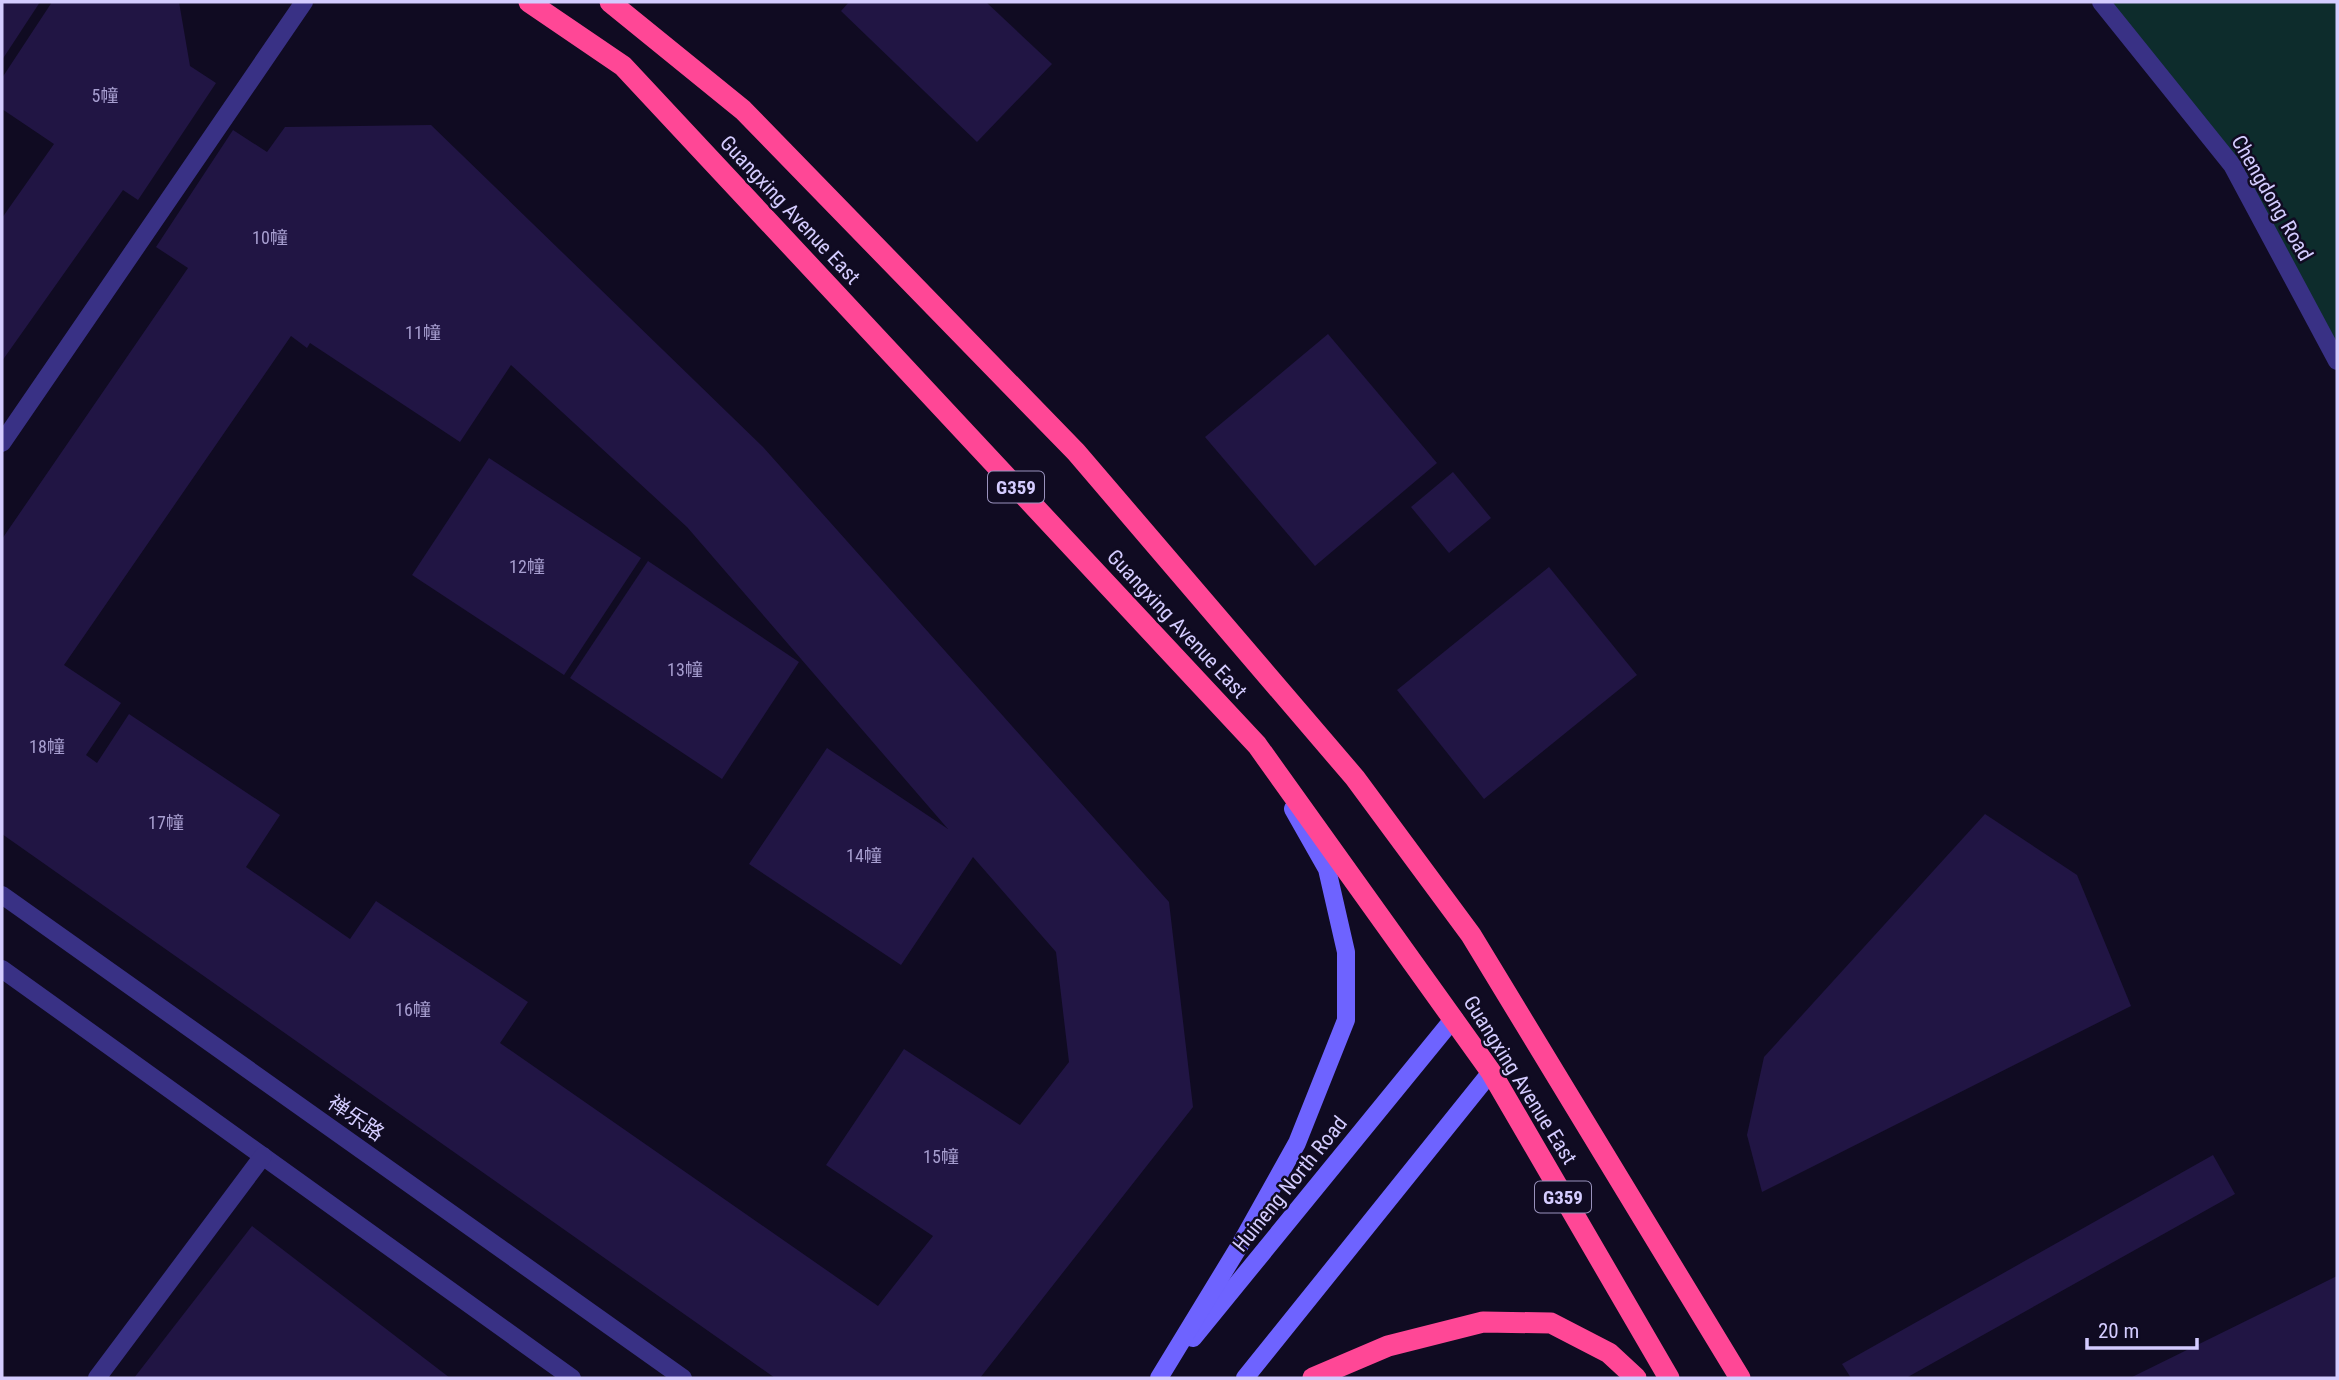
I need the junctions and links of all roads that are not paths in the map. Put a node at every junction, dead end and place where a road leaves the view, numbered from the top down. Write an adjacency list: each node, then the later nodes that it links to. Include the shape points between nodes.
1 (304, 2): 6 (street)
2 (529, 2): 7 (highway, Guangxing Avenue East / G359, via 622,66)
3 (610, 2): 21 (highway, Guangxing Avenue East / G359, via 743,110 1076,452 1355,778 1471,935)
4 (2101, 2): 5 (street, Chengdong Road, via 2232,165)
5 (2337, 361)
6 (2, 443)
7 (1257, 745): 10 (highway, Guangxing Avenue East / G359); 16 (street, via 1327,869 1346,952 1346,1020 1297,1143)
8 (2, 895): 15 (street, 禅乐路)
9 (2, 969): 12 (street)
10 (1454, 1018): 11 (highway, Guangxing Avenue East / G359); 16 (street, Huineng North Road)
11 (1491, 1072): 17 (street); 20 (highway, Guangxing Avenue East / G359)
12 (263, 1156): 13 (street); 14 (street)
13 (97, 1378)
14 (572, 1378)
15 (683, 1378)
16 (1160, 1378)
17 (1245, 1378)
18 (1313, 1378): 19 (highway, via 1388,1346 1483,1322 1551,1323 1609,1353)
19 (1636, 1378)
20 (1669, 1378)
21 (1740, 1378)

